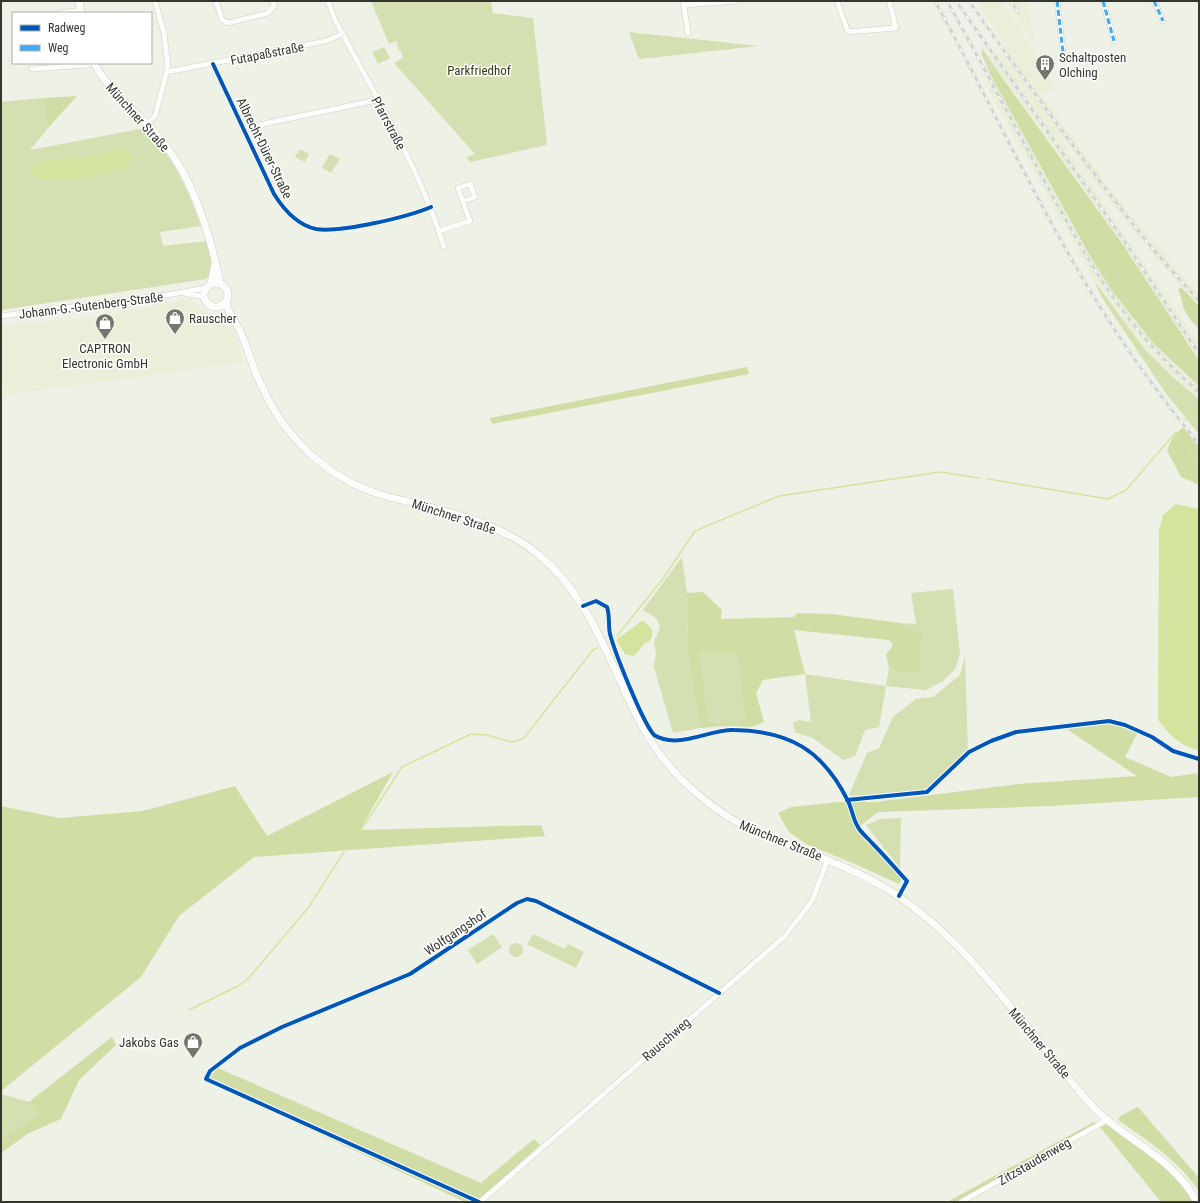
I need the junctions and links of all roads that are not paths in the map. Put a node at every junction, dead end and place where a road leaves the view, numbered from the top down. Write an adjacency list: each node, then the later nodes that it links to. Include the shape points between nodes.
1 (79, 1): 13 (main road)
2 (156, 1): 24 (street, via 165,42)
3 (216, 1): 4 (street, via 222,20 228,23 268,13 274,6)
4 (273, 1)
5 (328, 1): 16 (street, Pfarrstraße)
6 (736, 1): 12 (street)
7 (838, 1): 8 (street, via 848,32 896,28)
8 (888, 1)
9 (1056, 1): 18 (street)
10 (1104, 1): 17 (street)
11 (1154, 1): 14 (street)
12 (683, 3): 15 (street)
13 (78, 12)
14 (1162, 21)
15 (688, 33)
16 (342, 34): 21 (street, Futapaßstraße, via 326,41); 25 (street, Pfarrstraße)
17 (1114, 41)
18 (1063, 52)
19 (90, 64): 22 (street)
20 (95, 64): 26 (main road, Münchner Straße, via 112,91)
21 (213, 64): 24 (street, Futapaßstraße); 27 (street, Albrecht-Dürer-Straße)
22 (46, 65): 23 (street)
23 (32, 69)
24 (167, 72): 26 (street, via 155,116)
25 (377, 100): 27 (street); 29 (street, Pfarrstraße)
26 (147, 124): 32 (main road, Münchner Straße, via 173,155 187,180)
27 (244, 128): 29 (street, Albrecht-Dürer-Straße, via 278,201 288,213 307,226 332,230 412,214)
28 (463, 201): 30 (street, via 470,221)
29 (431, 207): 30 (street, Pfarrstraße)
30 (439, 231): 31 (street, Pfarrstraße)
31 (444, 247)
32 (215, 261): 33 (main road, Münchner Straße); 34 (main road, Münchner Straße)
33 (220, 283): 34 (main road); 37 (main road, via 228,293)
34 (208, 286): 35 (street, Johann-G.-Gutenberg-Straße); 36 (main road)
35 (181, 293): 36 (street, Johann-G.-Gutenberg-Straße); 39 (street, Johann-G.-Gutenberg-Straße)
36 (204, 297): 38 (main road, via 209,305)
37 (226, 302): 38 (main road); 40 (main road)
38 (219, 307): 40 (main road)
39 (1, 316)
40 (244, 344): 41 (main road, Münchner Straße, via 265,394 277,414 300,444 324,466 368,490 474,519 509,534 554,568)
41 (583, 606): 43 (street, via 596,601 607,607 614,645 637,702 654,735 678,740 722,730 739,730 770,734 789,740 805,747 823,761); 44 (main road, Münchner Straße, via 598,631 641,727 682,780 735,821 766,836)
42 (1199, 759): 43 (street, via 1173,751 1152,737 1125,725 1109,722 1016,732 970,752 927,792)
43 (847, 800): 45 (street, via 858,827 907,881)
44 (828, 859): 45 (main road, Münchner Straße, via 865,876); 46 (street, Rauschweg, via 812,901 785,936)
45 (898, 896): 47 (main road, Münchner Straße, via 930,920 962,951 1082,1094)
46 (719, 993): 48 (street, Rauschweg); 48 (street, Wolfgangshof, via 528,899 517,902 410,974 282,1027 240,1048 210,1071 206,1078)
47 (1107, 1120): 49 (street, Zitzstaudenweg); 50 (main road, Münchner Straße, via 1166,1163 1185,1183)
48 (479, 1202)
49 (961, 1202)
50 (1197, 1202)

